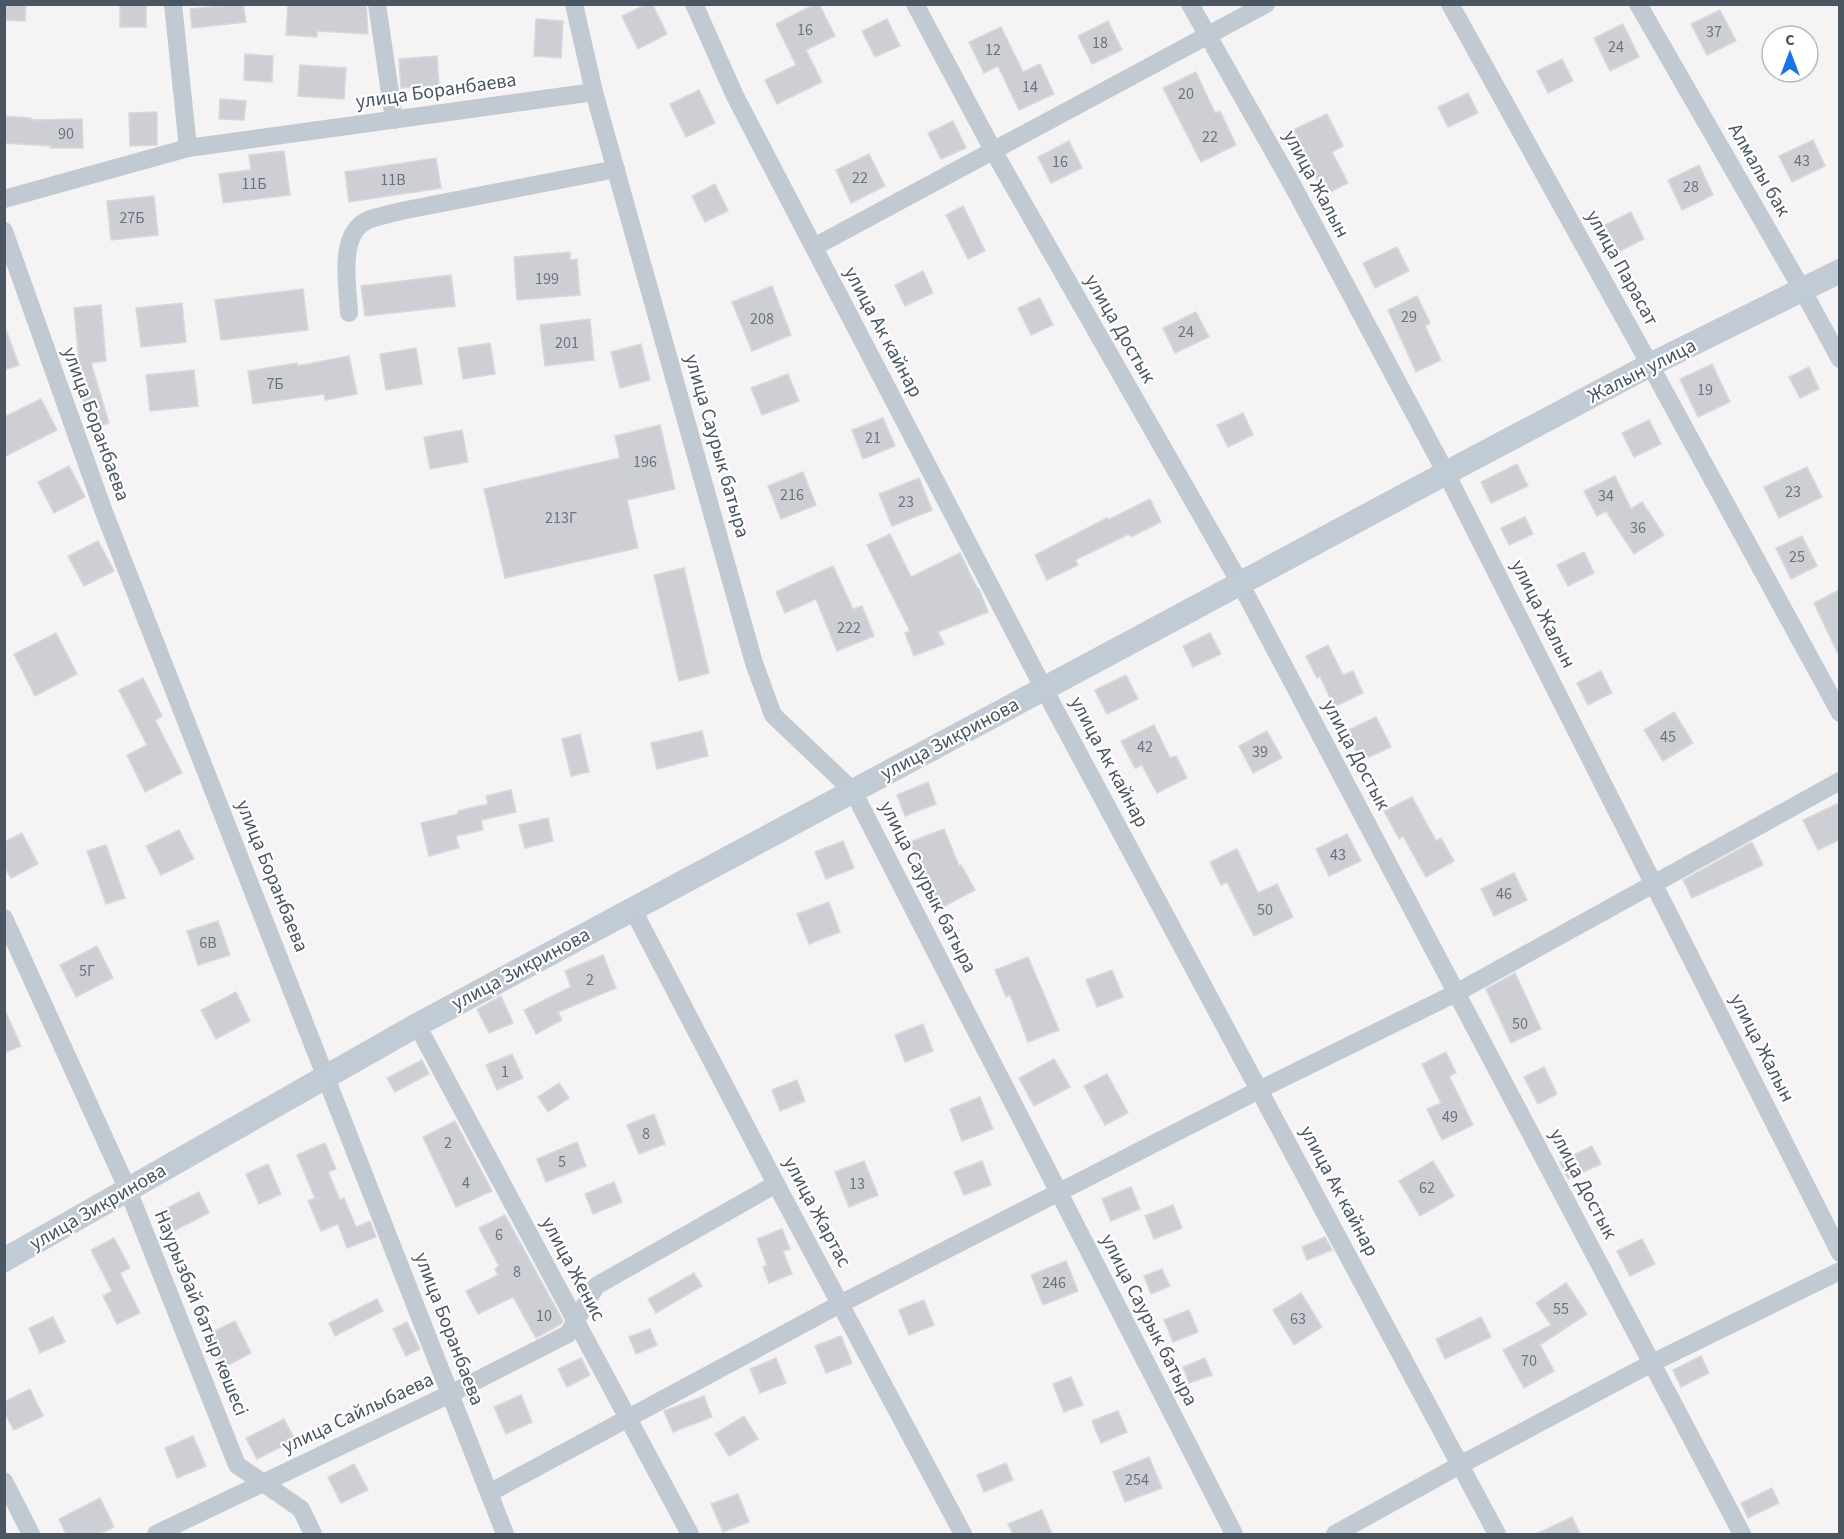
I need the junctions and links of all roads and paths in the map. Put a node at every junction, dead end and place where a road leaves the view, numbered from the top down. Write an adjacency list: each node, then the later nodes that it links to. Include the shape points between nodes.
1 (173, 4): 13 (street)
2 (377, 4): 12 (street)
3 (574, 4): 11 (street, улица Саурык батыра)
4 (694, 4): 18 (street, улица Ак кайнар, via 735,96)
5 (915, 4): 14 (street, улица Достык)
6 (1190, 4): 10 (street, улица Жалын)
7 (1266, 4): 10 (street)
8 (1450, 4): 23 (street, улица Парасат)
9 (1638, 4): 20 (street, Алмалы бак)
10 (1208, 36): 14 (street); 24 (street, улица Жалын)
11 (594, 92): 12 (street, улица Боранбаева); 15 (street, улица Саурык батыра)
12 (394, 120): 13 (street, улица Боранбаева)
13 (188, 148): 16 (street, улица Боранбаева)
14 (993, 152): 18 (street); 25 (street, улица Достык)
15 (616, 170): 21 (street, via 367,220 356,230 346,253); 29 (street, улица Саурык батыра, via 754,663 773,715)
16 (4, 199)
17 (4, 231): 35 (street, улица Боранбаева, via 104,512)
18 (814, 247): 26 (street, улица Ак кайнар)
19 (1839, 271): 20 (street, Жалын улица)
20 (1803, 291): 22 (street, Алмалы бак); 23 (street, Жалын улица)
21 (349, 313)
22 (1839, 359)
23 (1650, 365): 24 (street, Жалын улица); 27 (street, улица Парасат)
24 (1446, 473): 25 (street, Жалын улица); 30 (street, улица Жалын)
25 (1240, 583): 26 (street, улица Зикринова); 33 (street, улица Достык)
26 (1044, 689): 29 (street, улица Зикринова); 36 (street, улица Ак кайнар)
27 (1839, 712)
28 (1839, 781): 30 (street)
29 (853, 791): 31 (street, улица Зикринова); 39 (street, улица Саурык батыра)
30 (1653, 883): 33 (street); 40 (street, улица Жалын)
31 (633, 910): 34 (street, улица Зикринова); 37 (street, улица Жартас)
32 (4, 918): 38 (street, Наурызбай батыр көшесі)
33 (1456, 993): 36 (street); 45 (street, улица Достык)
34 (417, 1025): 35 (street, улица Зикринова); 44 (street, улица Женис)
35 (327, 1077): 38 (street, улица Зикринова); 46 (street, улица Боранбаева)
36 (1259, 1090): 39 (street); 48 (street, улица Ак кайнар)
37 (776, 1184): 43 (street, улица Жартас); 44 (street, улица Сайлыбаева, via 596,1286)
38 (128, 1190): 41 (street, улица Зикринова); 50 (street, Наурызбай батыр көшесі, via 237,1465)
39 (1059, 1193): 43 (street); 58 (street, улица Саурык батыра)
40 (1839, 1253)
41 (4, 1260)
42 (1839, 1271): 45 (street)
43 (840, 1304): 47 (street); 57 (street, улица Жартас)
44 (575, 1321): 46 (street, улица Сайлыбаева, via 568,1334); 47 (street, улица Женис)
45 (1652, 1363): 48 (street); 61 (street, улица Достык)
46 (450, 1394): 50 (street, улица Сайлыбаева); 51 (street, улица Боранбаева)
47 (627, 1418): 51 (street); 56 (street, улица Женис)
48 (1460, 1465): 59 (street); 60 (street, улица Ак кайнар)
49 (4, 1481): 52 (street)
50 (263, 1483): 53 (street, улица Сайлыбаева); 54 (street, Наурызбай батыр көшесі, via 301,1509)
51 (489, 1493): 55 (street, улица Боранбаева)
52 (31, 1534)
53 (156, 1534)
54 (313, 1534)
55 (505, 1534)
56 (690, 1534)
57 (963, 1534)
58 (1234, 1534)
59 (1335, 1534)
60 (1497, 1534)
61 (1742, 1534)

